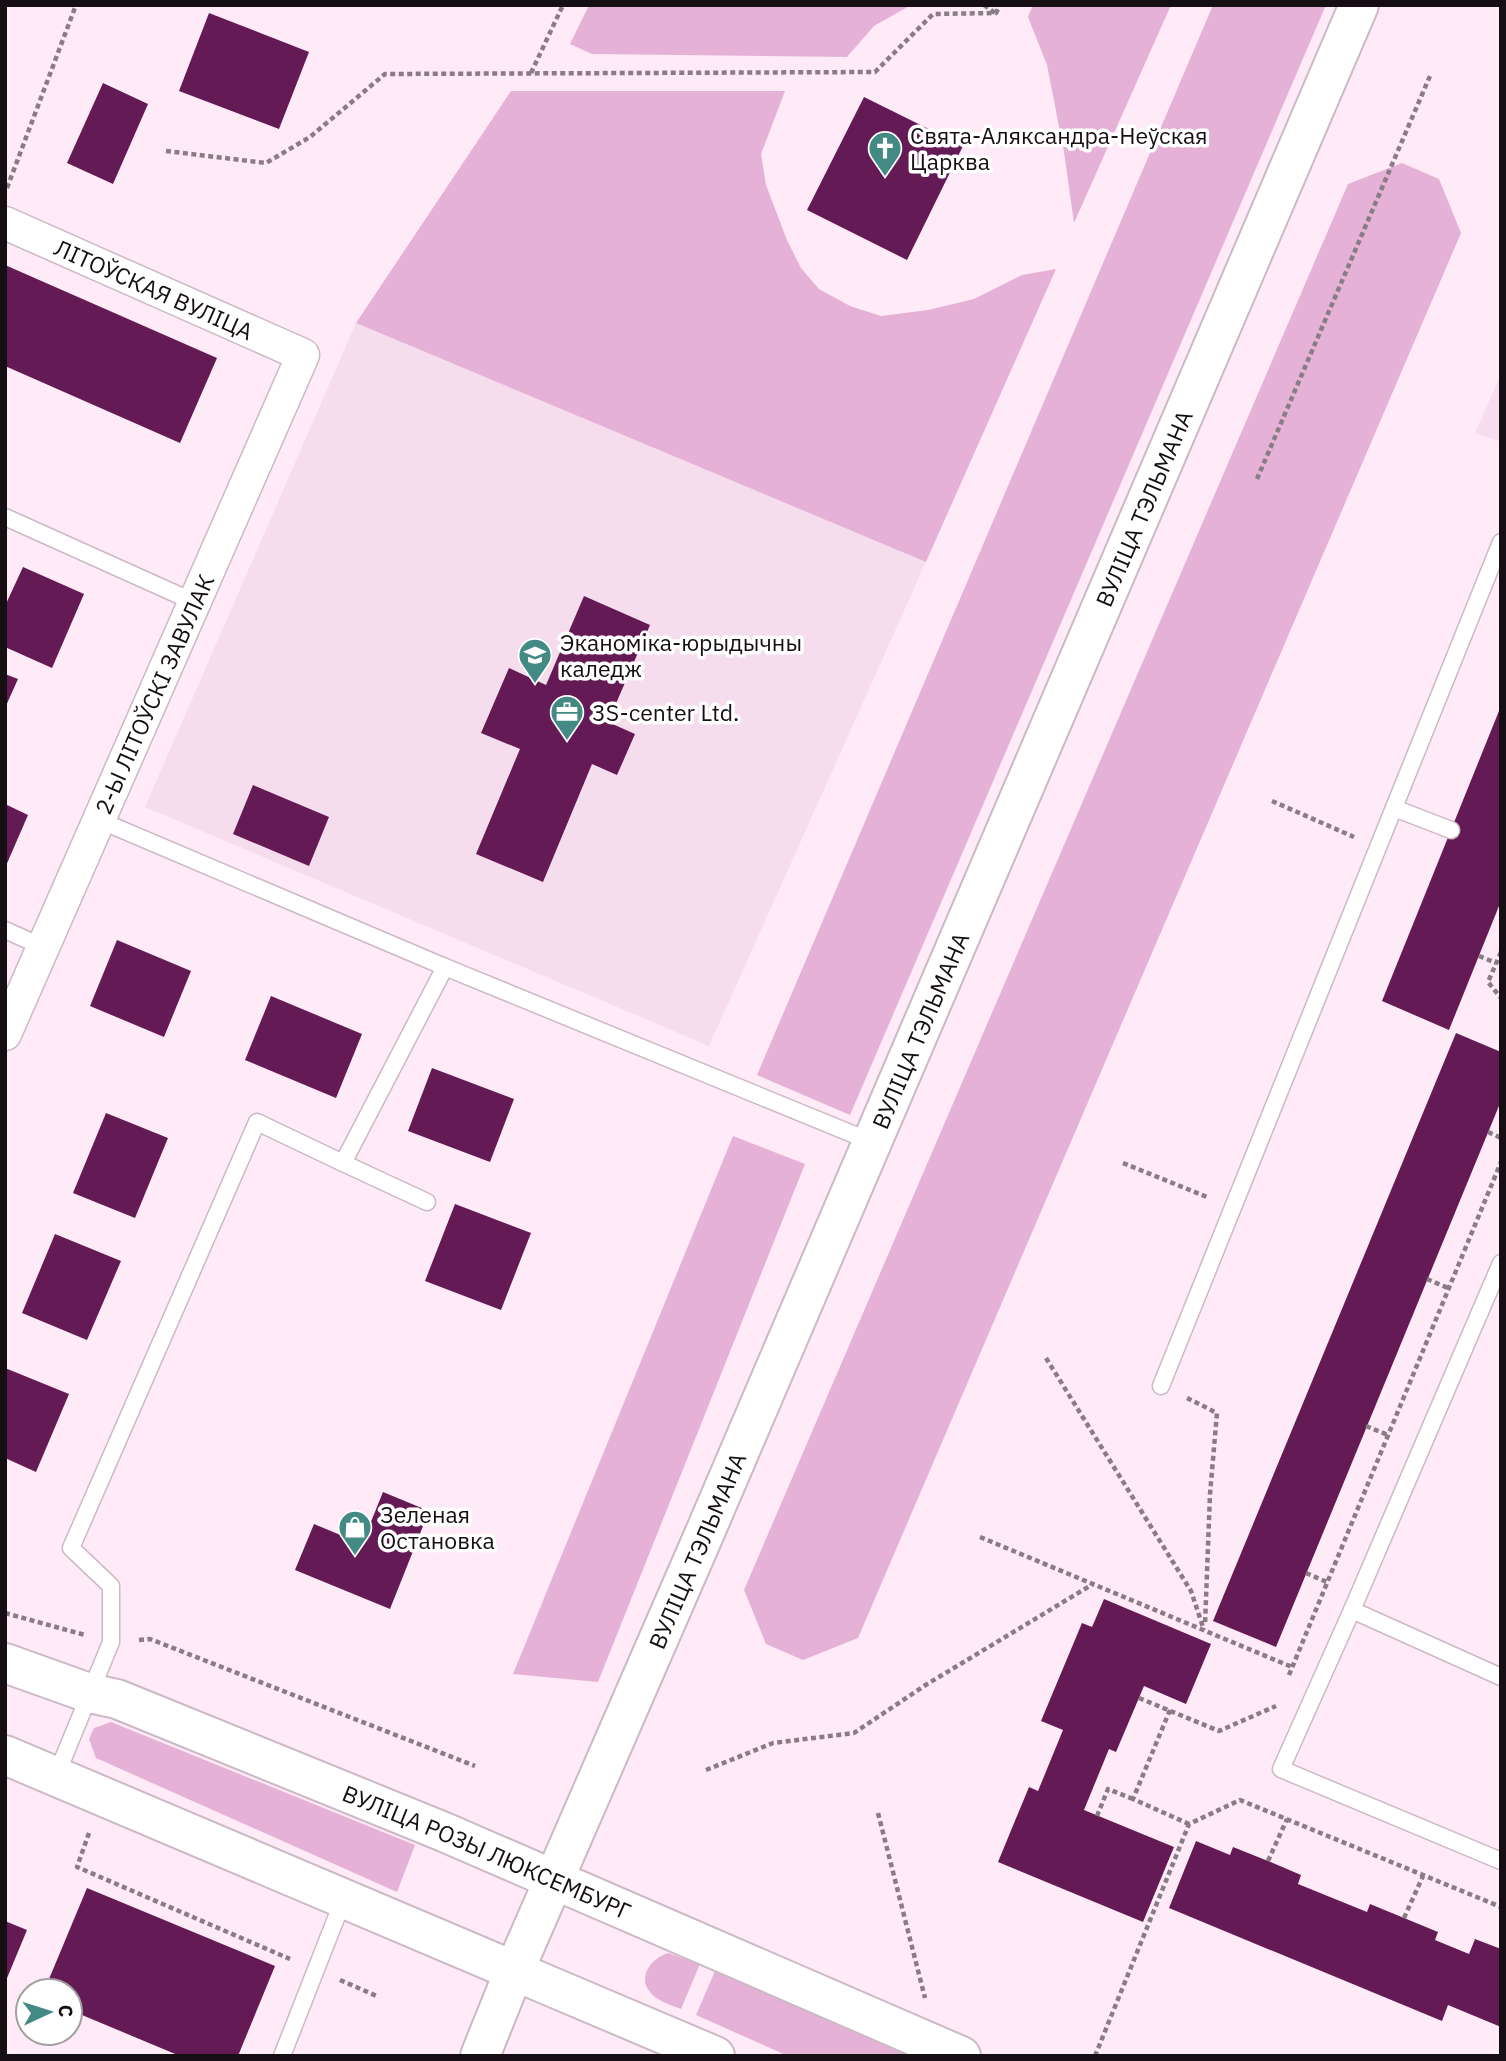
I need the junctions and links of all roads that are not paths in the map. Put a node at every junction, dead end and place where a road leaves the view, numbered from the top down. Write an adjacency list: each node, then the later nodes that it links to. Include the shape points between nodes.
1 (1359, 5): 14 (main road, ВУЛІЦА ТЭЛЬМАНА)
2 (5, 223): 3 (street, ЛІТОЎСКАЯ ВУЛІЦА)
3 (303, 355): 6 (street, 2-Ы ЛІТОЎСКІ ЗАВУЛАК)
4 (5, 517): 6 (lane)
5 (1501, 542): 7 (lane)
6 (194, 602): 8 (street, 2-Ы ЛІТОЎСКІ ЗАВУЛАК)
7 (1394, 808): 9 (lane); 18 (lane)
8 (99, 820): 11 (street, 2-Ы ЛІТОЎСКІ ЗАВУЛАК); 12 (lane)
9 (1451, 830)
10 (5, 930): 11 (lane)
11 (43, 947): 13 (street, 2-Ы ЛІТОЎСКІ ЗАВУЛАК)
12 (445, 967): 14 (lane); 15 (lane)
13 (5, 1034)
14 (872, 1142): 26 (main road, ВУЛІЦА ТЭЛЬМАНА)
15 (343, 1163): 16 (lane); 22 (lane, via 257,1122 71,1548 111,1586 111,1642)
16 (427, 1202)
17 (1501, 1264): 19 (lane)
18 (1161, 1386)
19 (1352, 1610): 21 (lane); 25 (lane, via 1281,1769)
20 (5, 1663): 22 (main road, ВУЛІЦА РОЗЫ ЛЮКСЕМБУРГ)
21 (1501, 1676)
22 (89, 1693): 24 (lane); 26 (main road, ВУЛІЦА РОЗЫ ЛЮКСЕМБУРГ, via 117,1699)
23 (5, 1755): 24 (main road)
24 (57, 1776): 27 (main road)
25 (1501, 1861)
26 (554, 1879): 28 (main road, ВУЛІЦА ТЭЛЬМАНА); 32 (main road, ВУЛІЦА РОЗЫ ЛЮКСЕМБУРГ)
27 (344, 1898): 28 (main road); 29 (lane)
28 (515, 1969): 30 (main road, ВУЛІЦА ТЭЛЬМАНА); 31 (main road)
29 (282, 2056)
30 (480, 2056)
31 (715, 2056)
32 (961, 2056)

